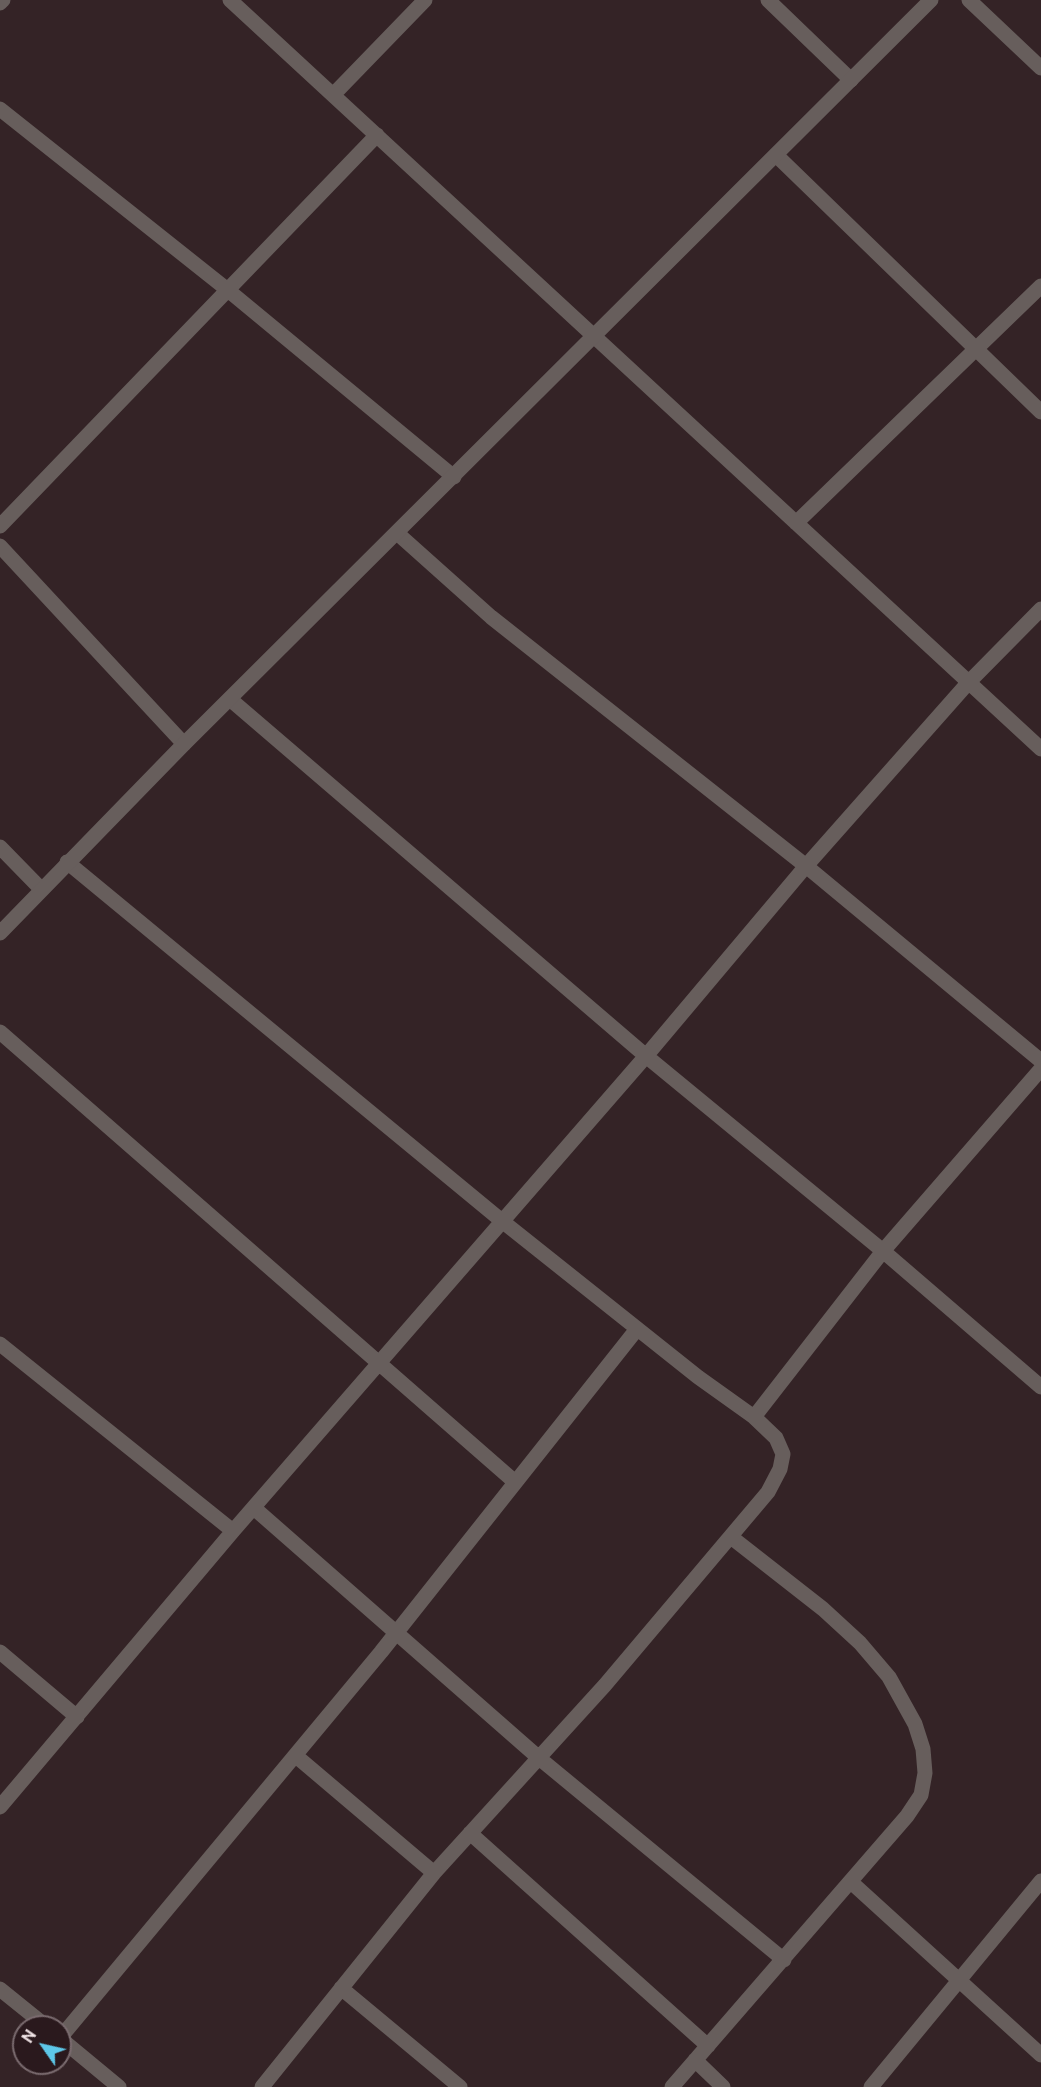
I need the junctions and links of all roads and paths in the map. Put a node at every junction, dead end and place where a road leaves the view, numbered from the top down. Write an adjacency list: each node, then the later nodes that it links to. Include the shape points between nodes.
1 (230, 0): 8 (street)
2 (424, 0): 8 (street)
3 (768, 0): 7 (street)
4 (931, 0): 7 (street)
5 (969, 0): 6 (street)
6 (1041, 68)
7 (851, 80): 11 (street)
8 (333, 95): 10 (street)
9 (0, 109): 13 (street)
10 (376, 135): 13 (street); 14 (street)
11 (776, 155): 14 (street); 15 (street)
12 (1041, 286): 15 (street)
13 (229, 291): 17 (street); 19 (street)
14 (596, 336): 17 (street); 18 (street)
15 (976, 349): 16 (street); 18 (street)
16 (1041, 412)
17 (454, 477): 20 (street)
18 (796, 523): 23 (street)
19 (0, 526)
20 (396, 533): 24 (street); 29 (street, via 491,617)
21 (0, 546): 25 (street)
22 (1041, 609): 23 (street)
23 (968, 682): 26 (street); 29 (street)
24 (231, 700): 25 (street); 33 (street)
25 (184, 744): 28 (street)
26 (1041, 749)
27 (0, 847): 30 (street)
28 (67, 862): 30 (street); 36 (street)
29 (806, 866): 33 (street); 34 (street)
30 (41, 889): 31 (street)
31 (0, 933)
32 (0, 1032): 40 (street)
33 (646, 1056): 36 (street); 37 (street)
34 (1041, 1061)
35 (1041, 1070): 37 (street)
36 (502, 1221): 38 (street); 40 (street)
37 (883, 1251): 41 (street); 42 (street)
38 (637, 1329): 42 (street); 43 (street)
39 (0, 1344): 45 (street)
40 (379, 1362): 43 (street); 44 (street)
41 (1041, 1387)
42 (754, 1417): 46 (street, via 778,1442 782,1462 768,1492)
43 (515, 1482): 47 (street)
44 (254, 1508): 45 (street); 47 (street)
45 (232, 1531): 49 (street)
46 (731, 1537): 51 (street); 56 (street, via 860,1642 889,1677 915,1724 923,1749 921,1795 908,1816)
47 (397, 1632): 50 (street); 51 (street)
48 (0, 1652): 49 (street)
49 (77, 1717): 52 (street)
50 (296, 1756): 54 (street); 62 (street)
51 (539, 1758): 53 (street); 57 (street)
52 (0, 1807)
53 (470, 1833): 54 (street); 63 (street)
54 (434, 1873): 59 (street)
55 (1041, 1881): 58 (street)
56 (851, 1882): 57 (street); 58 (street)
57 (784, 1960): 63 (street)
58 (960, 1979): 65 (street); 72 (street)
59 (341, 1988): 68 (street); 69 (street)
60 (0, 1989): 61 (street)
61 (31, 2015)
62 (72, 2026)
63 (708, 2046): 66 (street)
64 (72, 2048): 67 (street)
65 (1041, 2055)
66 (695, 2060): 70 (street); 71 (street)
67 (119, 2087)
68 (262, 2087)
69 (460, 2087)
70 (672, 2087)
71 (723, 2087)
72 (871, 2087)

